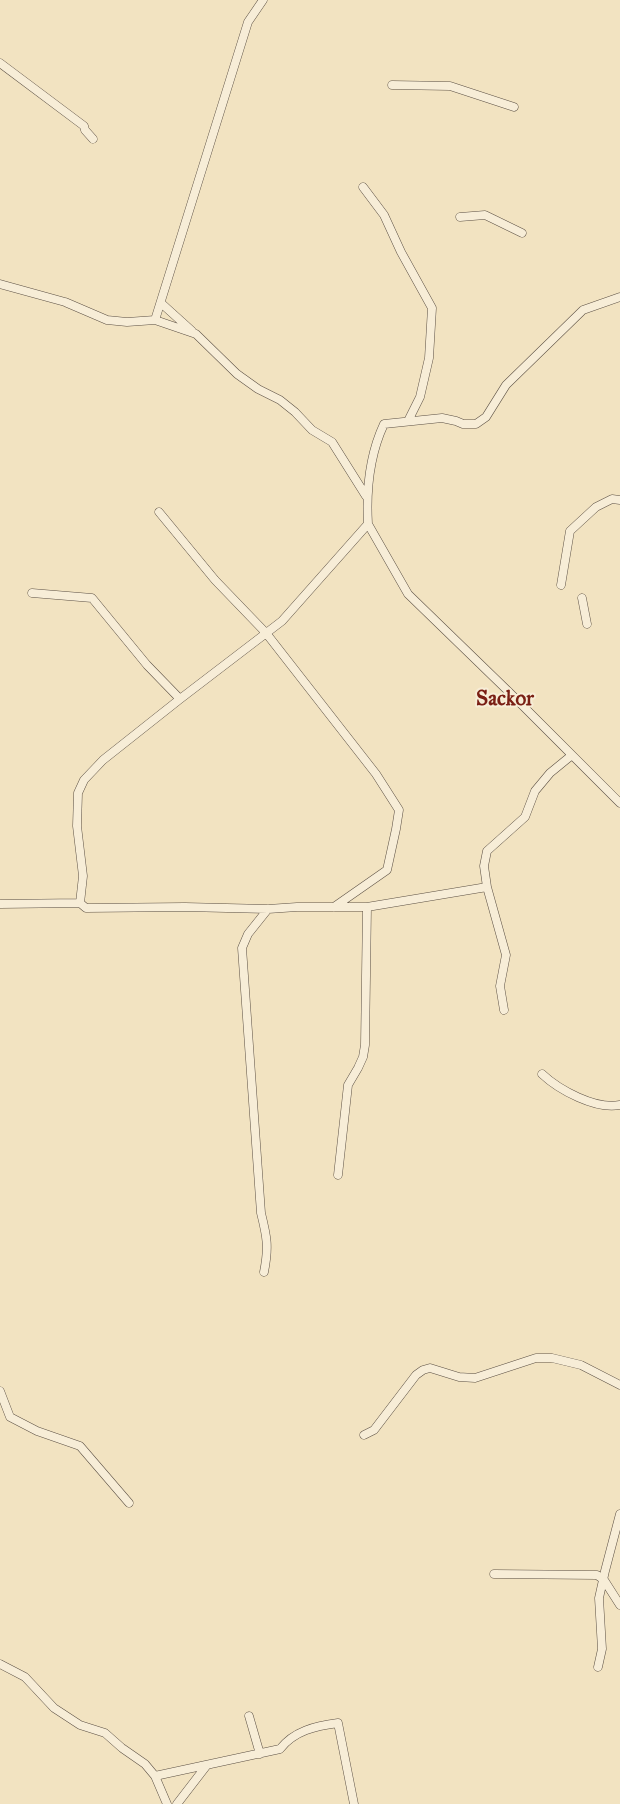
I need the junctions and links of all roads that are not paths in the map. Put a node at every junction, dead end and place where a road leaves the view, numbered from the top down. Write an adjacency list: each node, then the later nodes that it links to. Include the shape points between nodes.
1 (263, 0): 11 (street, via 248,22)
2 (0, 63): 5 (street, via 84,126)
3 (392, 85): 4 (street, via 450,86)
4 (514, 108)
5 (93, 139)
6 (363, 187): 14 (street, via 384,215 432,308 429,358 420,397)
7 (460, 217): 8 (street, via 486,215)
8 (522, 233)
9 (0, 284): 12 (street, via 65,302 107,320)
10 (620, 297): 14 (street, via 577,315 506,385 482,420 473,425 442,418)
11 (161, 303): 12 (street); 13 (street)
12 (155, 320): 13 (street)
13 (196, 334): 15 (street, via 237,374 280,400 312,430 332,442)
14 (408, 421): 15 (street, via 384,424 372,457)
15 (366, 496): 18 (street)
16 (620, 500): 19 (street, via 596,507 570,531)
17 (159, 512): 23 (street, via 215,580)
18 (368, 524): 23 (street, via 282,621); 25 (street, via 408,594)
19 (561, 585)
20 (32, 593): 24 (street, via 92,598 147,665)
21 (582, 598): 22 (street)
22 (587, 624)
23 (266, 633): 24 (street); 30 (street, via 376,774 399,810 386,870)
24 (180, 699): 28 (street, via 103,760 84,780 78,793 77,826 83,876)
25 (572, 755): 26 (street); 27 (street, via 535,791 524,817 487,851 484,866)
26 (620, 803)
27 (488, 887): 31 (street); 33 (street, via 506,956 500,986)
28 (80, 903): 29 (street); 32 (street, via 86,908)
29 (0, 904)
30 (334, 907): 31 (street); 32 (street)
31 (367, 907): 36 (street, via 363,1057 348,1085)
32 (268, 910): 37 (street, via 248,934 242,948 262,1213 268,1241)
33 (504, 1010)
34 (542, 1074): 35 (street, via 551,1083 579,1098 610,1107)
35 (620, 1105)
36 (338, 1174)
37 (264, 1272)
38 (620, 1385): 40 (street, via 580,1365 552,1358 536,1358 475,1378 430,1368 416,1375 374,1430)
39 (0, 1391): 41 (street, via 10,1416 36,1431 80,1446)
40 (364, 1435)
41 (129, 1503)
42 (620, 1514): 44 (street)
43 (494, 1574): 44 (street, via 597,1575)
44 (604, 1580): 45 (street); 47 (street, via 599,1598 602,1649)
45 (620, 1605)
46 (0, 1664): 51 (street, via 25,1677 54,1708 80,1725 106,1733)
47 (598, 1666)
48 (249, 1716): 49 (street)
49 (260, 1754): 50 (street); 54 (street, via 280,1749 288,1738 318,1726 338,1724)
50 (207, 1765): 51 (street); 53 (street)
51 (155, 1776): 52 (street)
52 (167, 1804)
53 (176, 1804)
54 (354, 1804)

